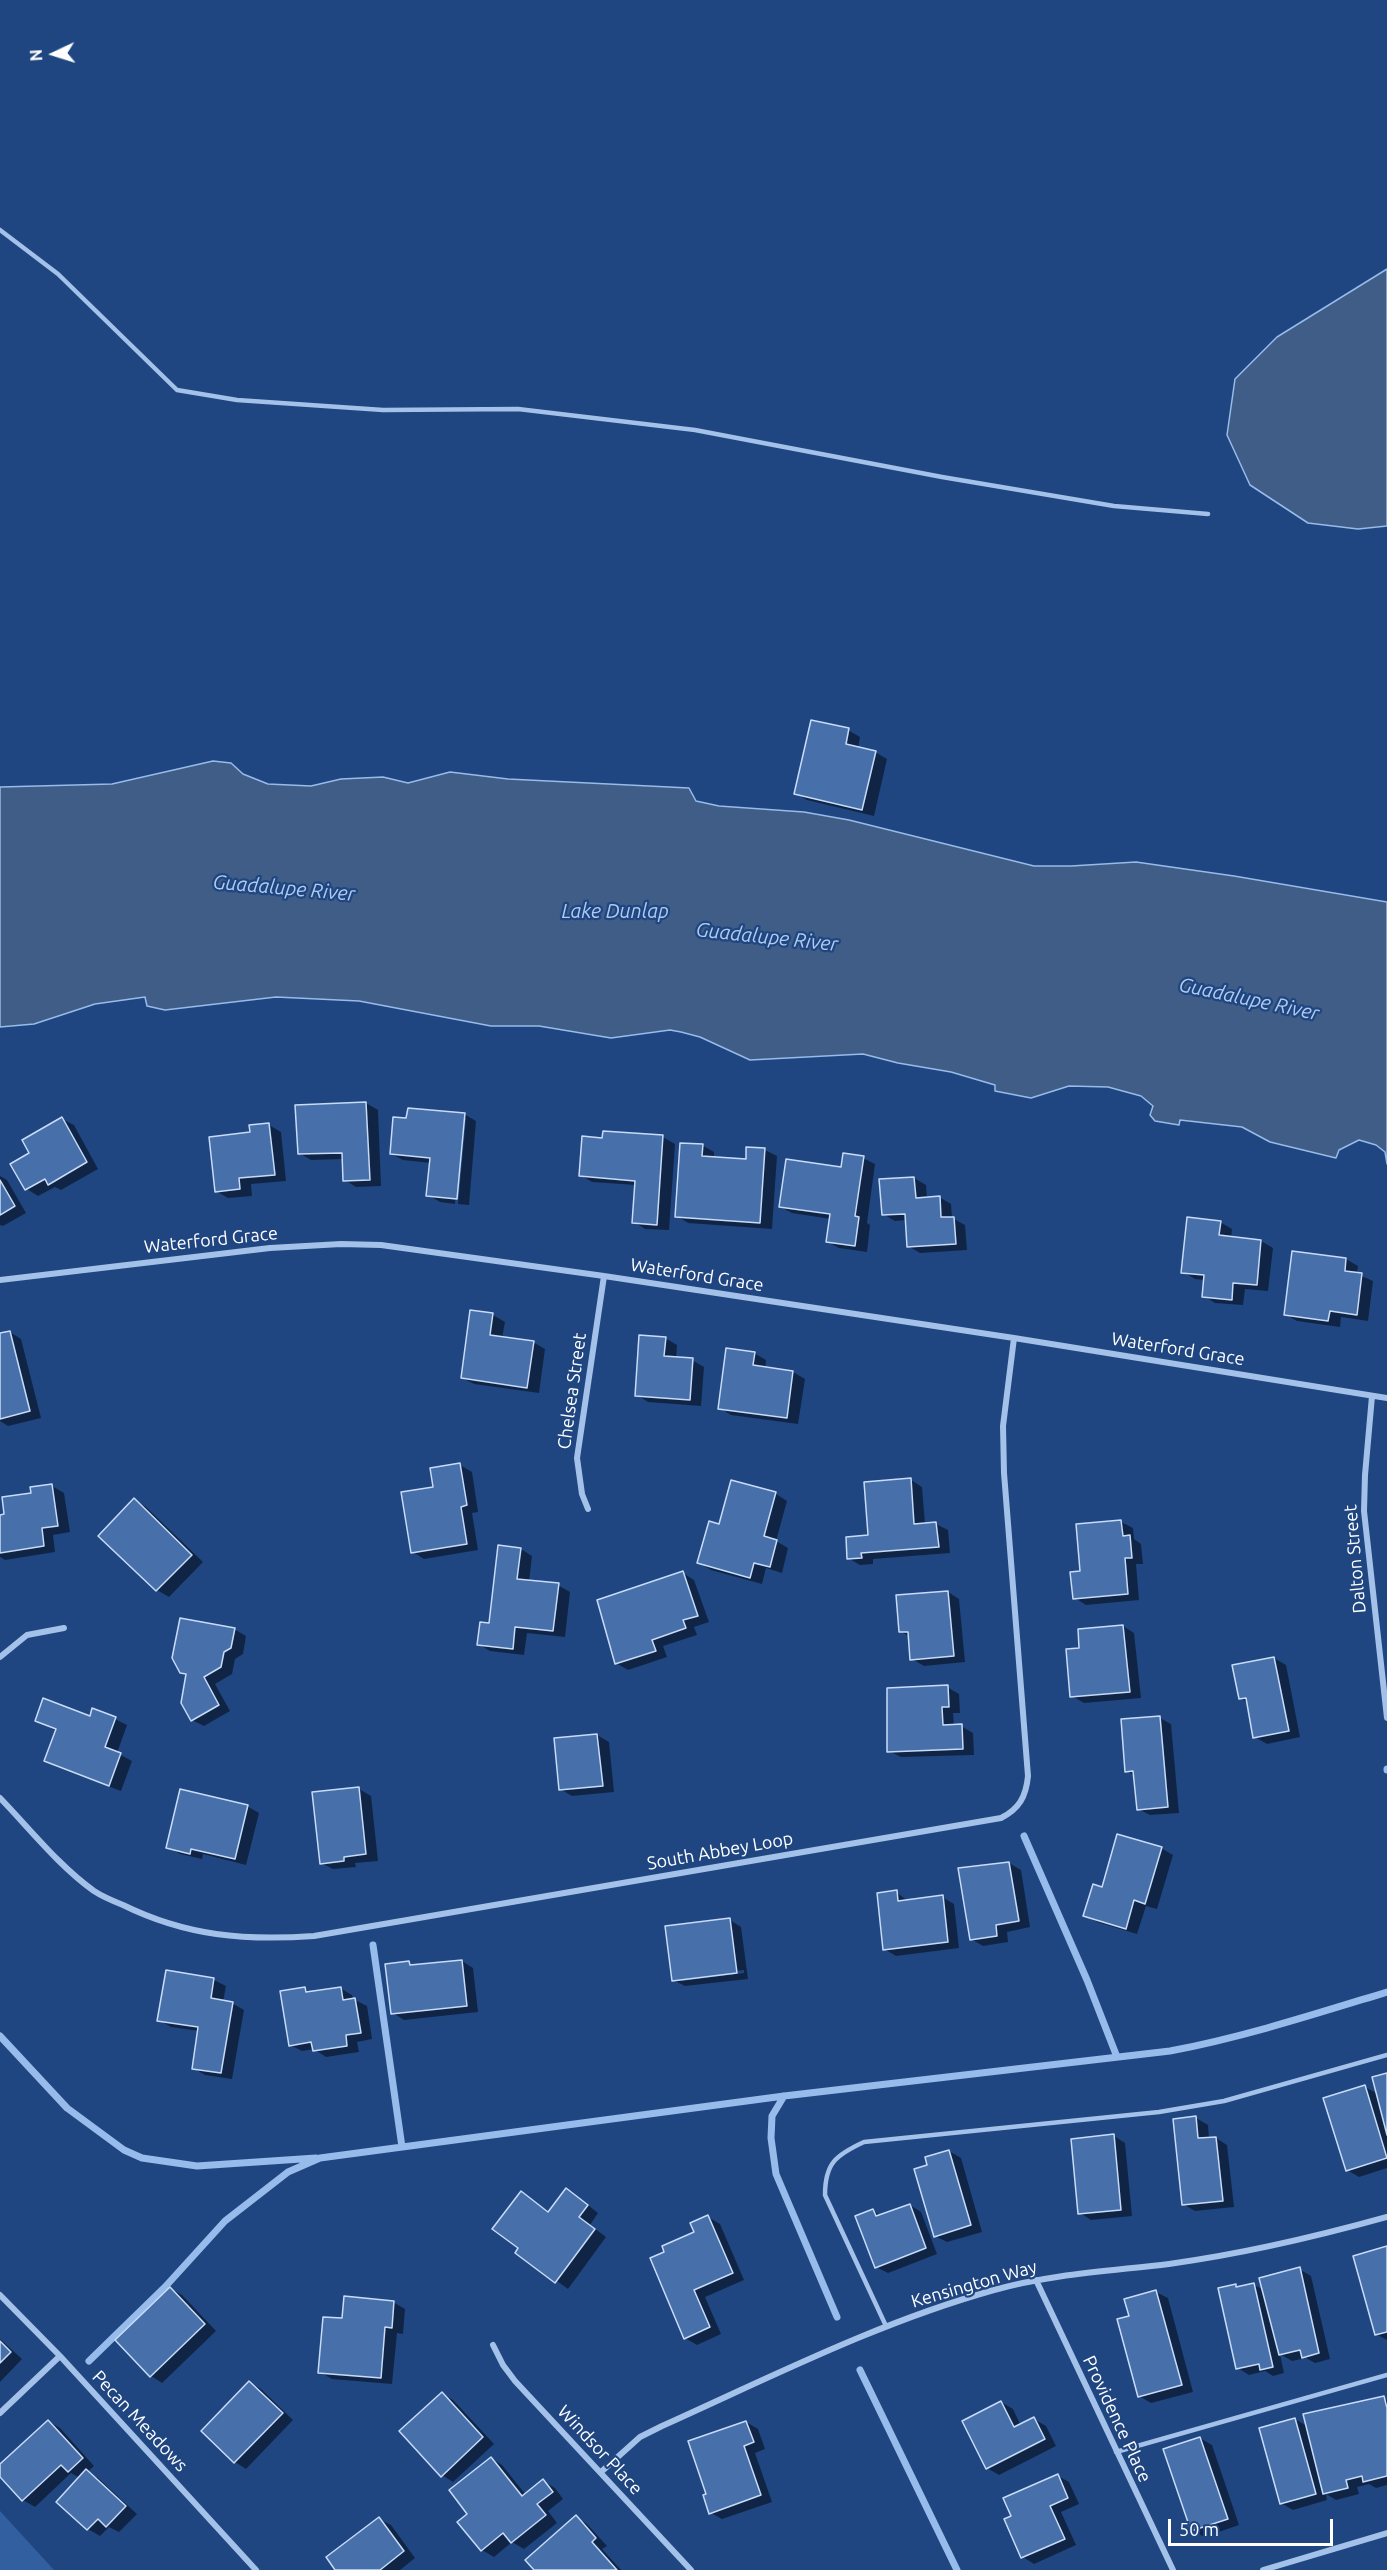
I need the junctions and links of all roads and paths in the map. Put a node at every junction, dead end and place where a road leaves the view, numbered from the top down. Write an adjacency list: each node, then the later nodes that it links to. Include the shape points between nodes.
1 (0, 230): 2 (lane, via 58,274 177,390 237,400 383,410 518,409 671,427 1114,506)
2 (1208, 514)
3 (604, 1276): 4 (street, Waterford Grace, via 381,1245 341,1244 270,1248); 5 (street, Waterford Grace); 8 (street, Chelsea Street, via 577,1458)
4 (0, 1280)
5 (1014, 1338): 6 (street, Waterford Grace); 12 (street, South Abbey Loop, via 1003,1426 1004,1473 1028,1776 1021,1802 1000,1818 314,1936 270,1939 182,1929 95,1892)
6 (1372, 1396): 7 (street, Waterford Grace); 11 (street, Dalton Street, via 1364,1511)
7 (1387, 1398)
8 (588, 1509)
9 (64, 1628): 10 (street, via 27,1635)
10 (0, 1658)
11 (1387, 1718)
12 (0, 1798)
13 (1387, 2055): 17 (lane, via 1224,2101 1159,2112 864,2142 846,2151 831,2162 825,2195)
14 (1387, 2217): 15 (street, Kensington Way, via 1258,2250)
15 (1036, 2280): 17 (street, Kensington Way); 22 (street, Providence Place)
16 (0, 2295): 19 (street, Pecan Meadows)
17 (886, 2326): 23 (street, Kensington Way, via 648,2433)
18 (493, 2345): 23 (street, Windsor Place, via 515,2381)
19 (60, 2356): 21 (street); 25 (street, Pecan Meadows)
20 (1387, 2375): 22 (lane)
21 (0, 2413)
22 (1116, 2452): 27 (street, Providence Place)
23 (601, 2472): 26 (street, Windsor Place)
24 (1387, 2533): 28 (street)
25 (256, 2570)
26 (690, 2570)
27 (1173, 2570)
28 (1263, 2570)

